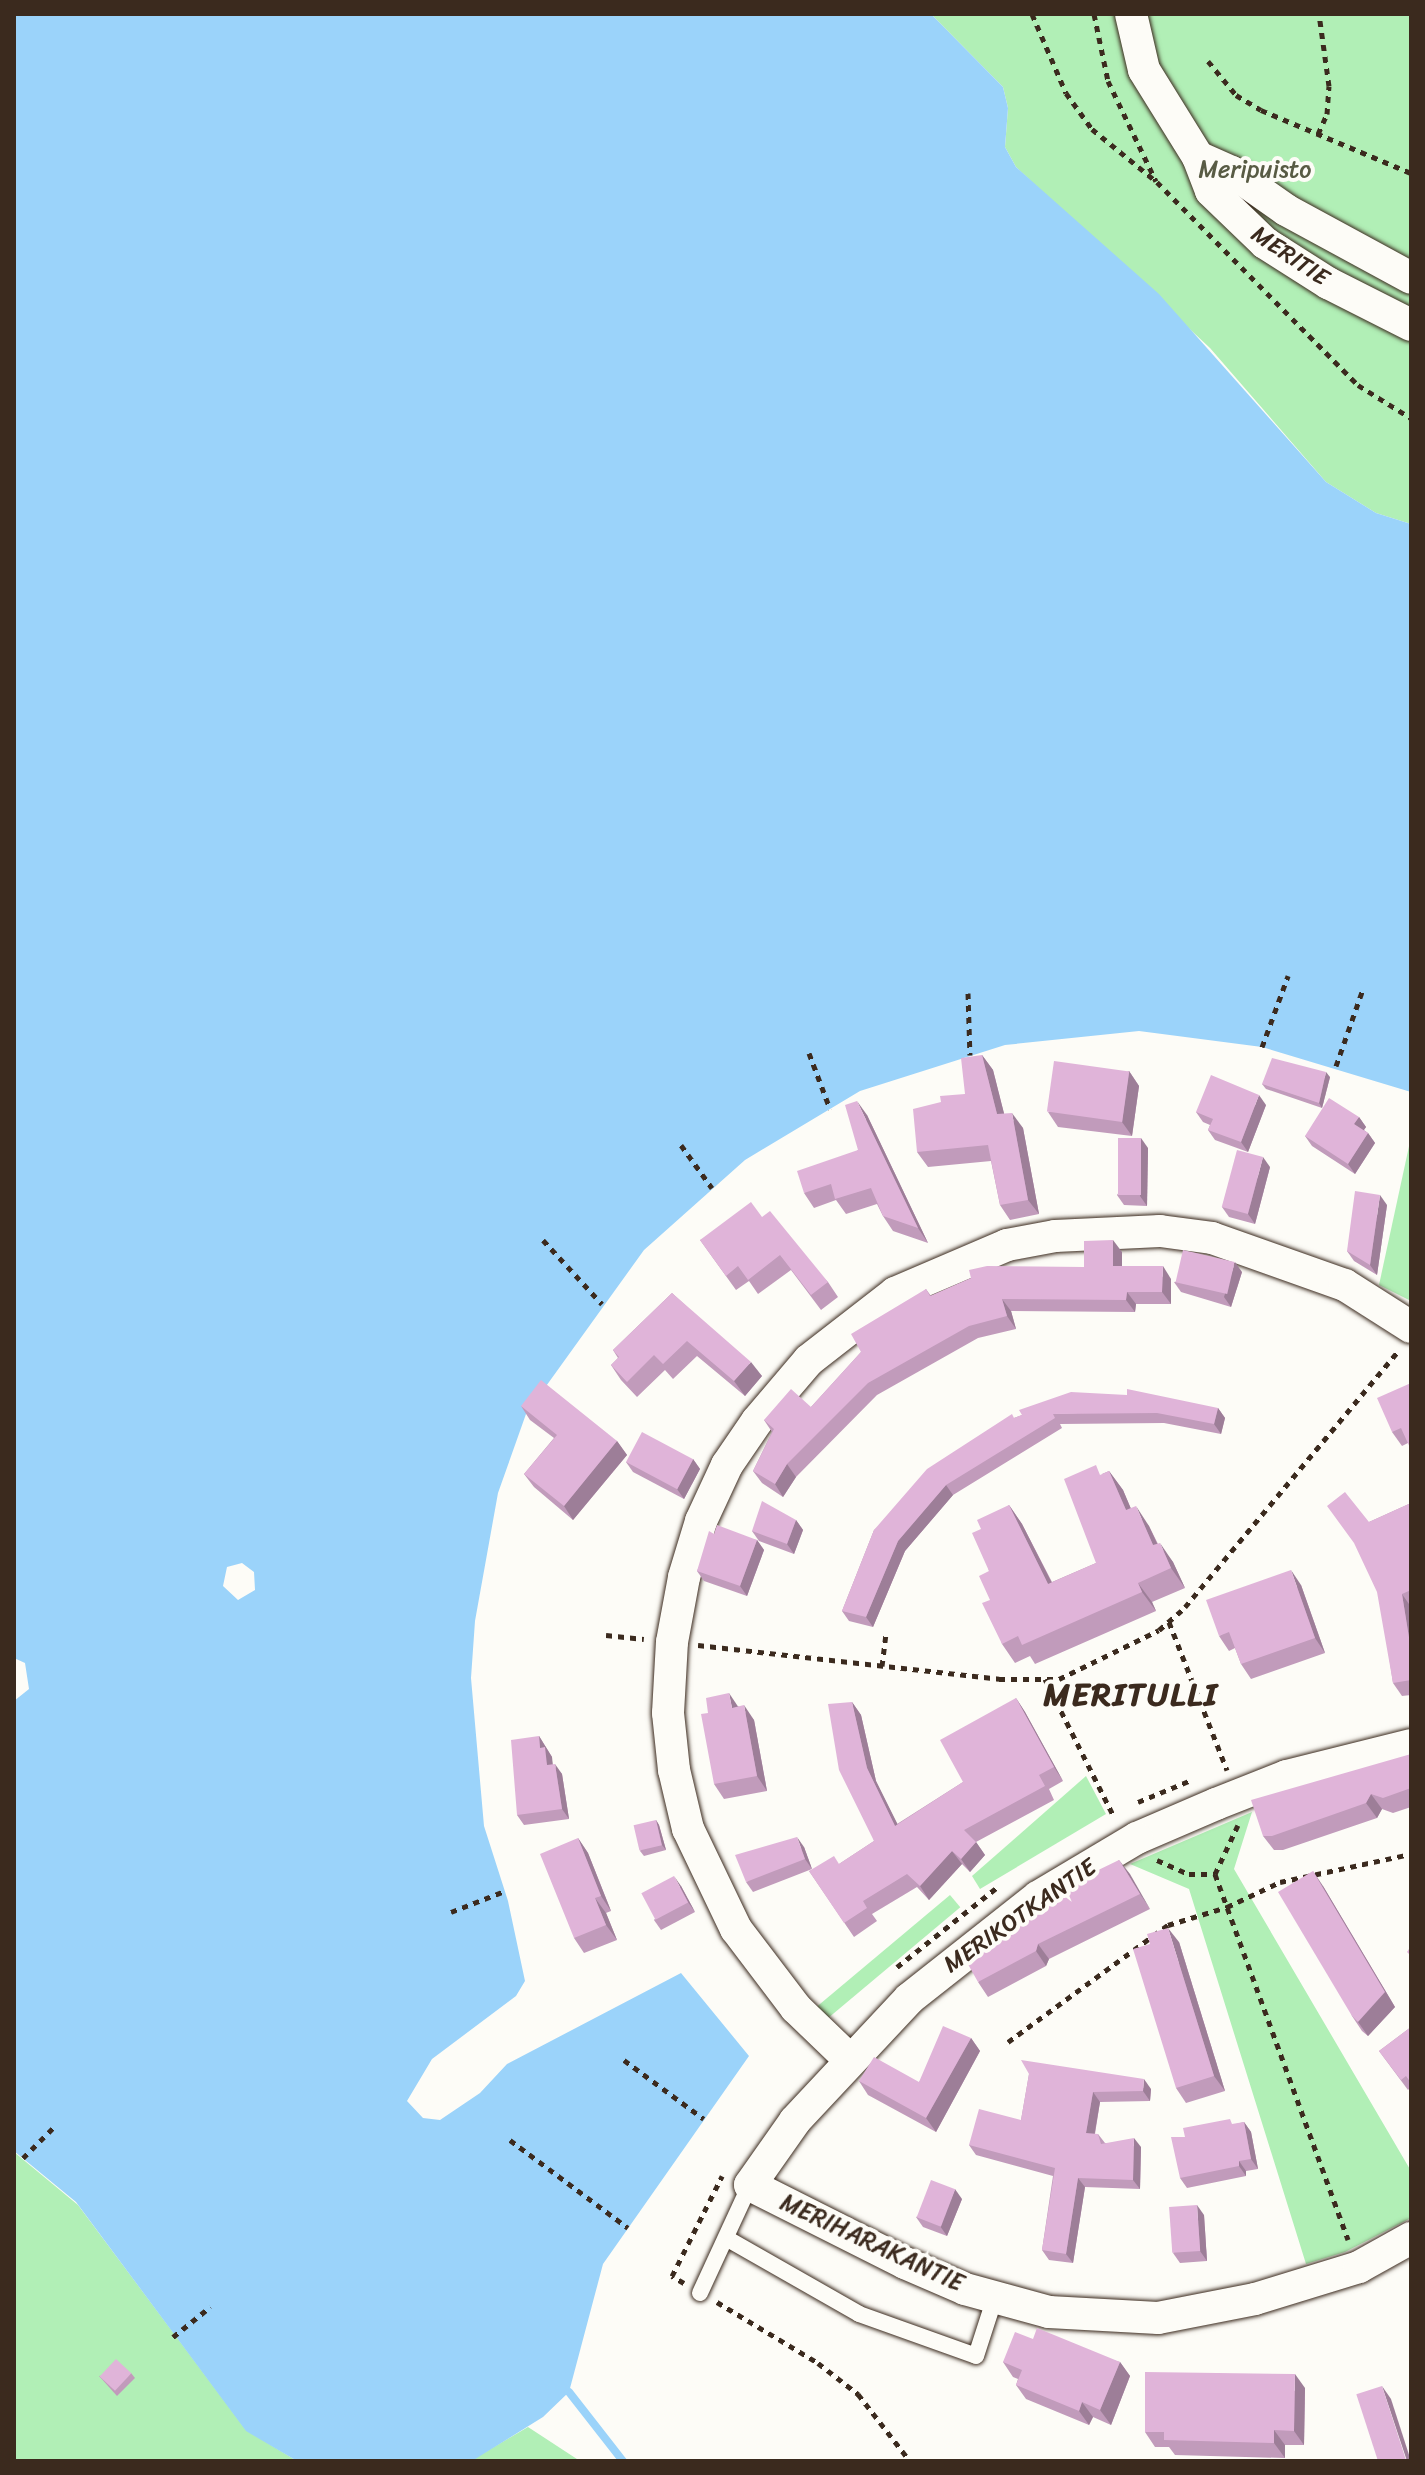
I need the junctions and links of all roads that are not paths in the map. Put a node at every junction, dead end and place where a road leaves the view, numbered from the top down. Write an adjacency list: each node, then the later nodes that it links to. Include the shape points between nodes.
1 (1131, 14): 2 (street, MERITIE, via 1144,70)
2 (1198, 157): 3 (street, MERITIE); 4 (street, MERITIE, via 1211,191 1265,243 1328,283)
3 (1411, 278)
4 (1411, 325)
5 (1406, 1337): 7 (street, via 1345,1285 1261,1252 1160,1231 1055,1236 1007,1245 939,1270 848,1327 809,1360 757,1421 727,1465 701,1521 672,1642 668,1713 688,1829 736,1929 796,2008)
6 (1411, 1745): 7 (street, MERIKOTKANTIE, via 1287,1776 1130,1842 1038,1897 933,1976)
7 (849, 2059): 8 (street, MERIKOTKANTIE, via 795,2121)
8 (750, 2185): 9 (lane); 12 (street, MERIHARAKANTIE, via 905,2263)
9 (726, 2238): 11 (lane); 12 (lane, via 859,2314 976,2356)
10 (1411, 2238): 12 (street, MERIHARAKANTIE, via 1359,2267 1255,2299 1158,2318 1049,2312)
11 (700, 2293)
12 (995, 2297)

